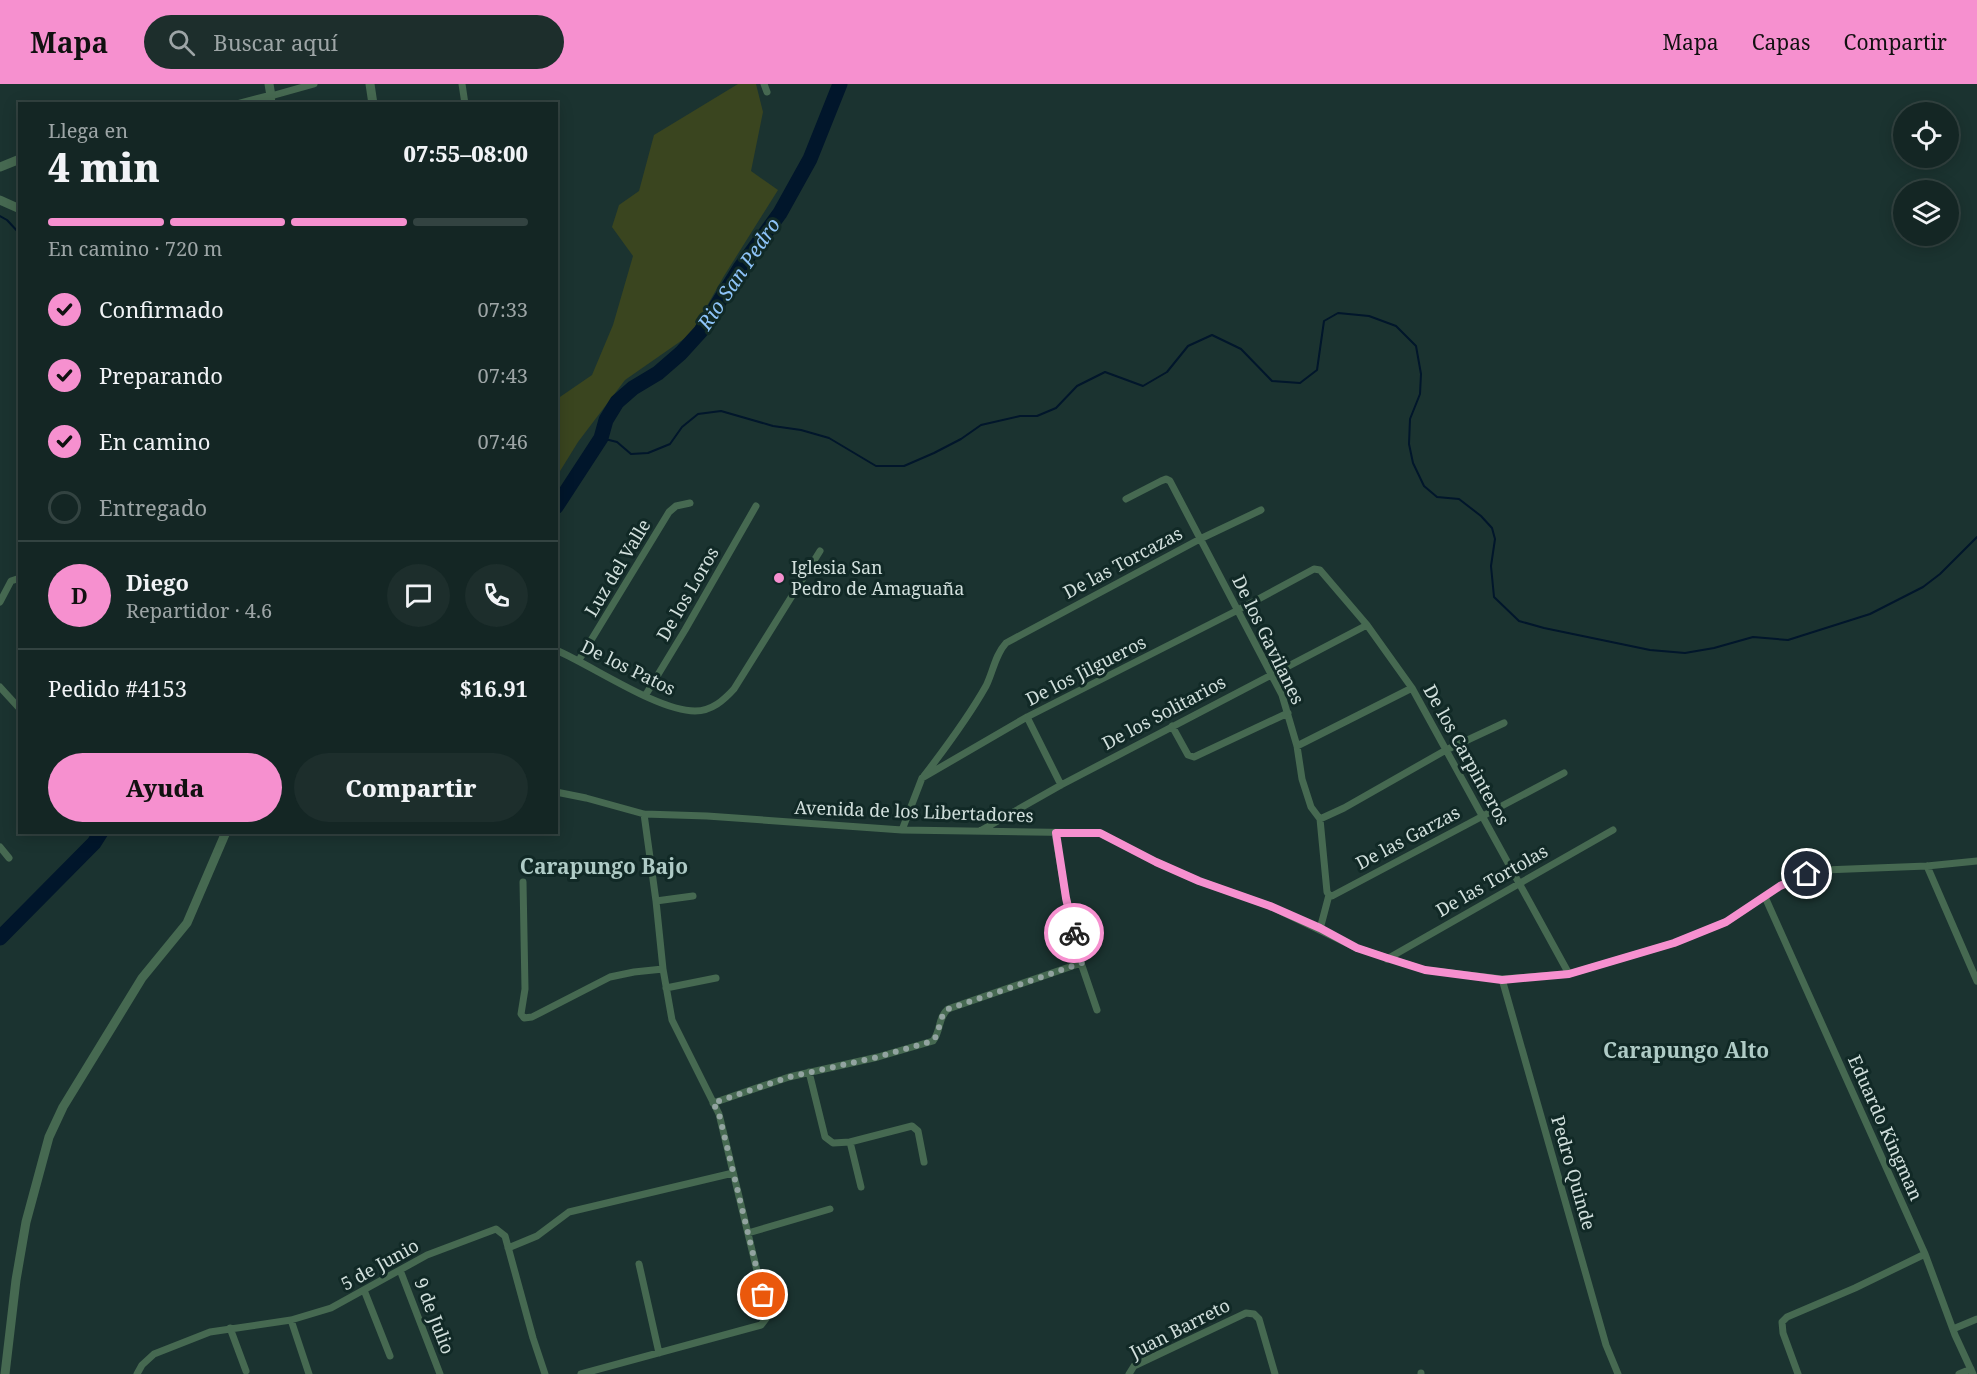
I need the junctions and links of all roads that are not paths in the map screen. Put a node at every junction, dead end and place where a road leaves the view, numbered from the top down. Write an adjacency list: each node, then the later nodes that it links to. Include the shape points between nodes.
1 (268, 84): 5 (street)
2 (314, 84): 5 (street)
3 (370, 84): 7 (street)
4 (462, 84): 8 (street)
5 (272, 100): 6 (street)
6 (256, 102)
7 (373, 102)
8 (465, 102)
9 (18, 159): 10 (street)
10 (0, 167)
11 (0, 200): 12 (street)
12 (18, 208)
13 (1126, 499): 17 (street, De los Gavilanes, via 1166,479 1170,481)
14 (690, 503): 25 (street, Luz del Valle, via 669,512)
15 (756, 506): 29 (street, De los Loros)
16 (1261, 510): 17 (street, De las Torcazas)
17 (1200, 539): 22 (street, De los Gavilanes); 38 (street, De las Torcazas, via 1006,643 968,717)
18 (820, 551): 29 (street, De los Patos, via 724,700 696,711 671,707)
19 (1314, 569): 22 (street, De los Jilgueros); 23 (street, De los Carpinteros, via 1324,573)
20 (18, 578): 21 (street, via 11,580)
21 (0, 602)
22 (1238, 610): 26 (street, De los Gavilanes); 32 (street, De los Jilgueros)
23 (1367, 625): 26 (street, De los Solitarios); 28 (street, De los Carpinteros)
24 (558, 651): 25 (street, De los Patos)
25 (579, 660): 29 (street, De los Patos)
26 (1272, 673): 31 (street, De los Gavilanes); 34 (street, De los Solitarios)
27 (0, 687): 30 (street)
28 (1412, 688): 35 (street); 36 (street, De los Carpinteros)
29 (645, 696)
30 (18, 707)
31 (1288, 713): 34 (street, via 1194,757 1188,755); 35 (street, De los Gavilanes)
32 (1028, 717): 38 (street, De los Jilgueros); 39 (street)
33 (1504, 723): 36 (street)
34 (1172, 726): 39 (street, De los Solitarios)
35 (1297, 746): 43 (street, De los Gavilanes, via 1302,779 1311,807)
36 (1446, 750): 42 (street, De los Carpinteros); 43 (street)
37 (1564, 773): 42 (street, De las Garzas)
38 (922, 778): 44 (street)
39 (1061, 785): 46 (street, De los Solitarios)
40 (558, 792): 41 (street, Avenida de los Libertadores)
41 (644, 814): 44 (street, Avenida de los Libertadores); 58 (street)
42 (1482, 816): 54 (street, De los Carpinteros); 55 (street, De las Garzas)
43 (1320, 819): 55 (street, De los Gavilanes)
44 (902, 830): 46 (street, Avenida de los Libertadores)
45 (1613, 830): 54 (street, De las Tortolas)
46 (977, 832): 47 (street, Avenida de los Libertadores)
47 (1056, 833): 59 (street, Avenida de los Libertadores, via 1100,833 1199,881); 61 (street)
48 (225, 834): 91 (street, via 188,923 141,978 49,1137 26,1222)
49 (0, 847): 50 (street)
50 (9, 858)
51 (1977, 861): 52 (street, Avenida de los Libertadores)
52 (1927, 866): 57 (street, Avenida de los Libertadores, via 1824,870 1780,886); 66 (street)
53 (523, 882): 62 (street, via 524,1017 532,1017 610,977)
54 (1519, 882): 60 (street, De las Tortolas); 63 (street, De los Carpinteros)
55 (1329, 895): 59 (street)
56 (693, 896): 58 (street)
57 (1765, 897): 63 (street, Avenida de los Libertadores, via 1702,933); 78 (street, Eduardo Kingman)
58 (656, 901): 62 (street)
59 (1320, 928): 60 (street, Avenida de los Libertadores, via 1357,948)
60 (1387, 958): 65 (street, Avenida de los Libertadores, via 1425,970)
61 (1082, 963): 68 (street); 69 (street, via 948,1009 933,1041)
62 (663, 969): 67 (street)
63 (1569, 974): 65 (street, Avenida de los Libertadores)
64 (716, 978): 67 (street)
65 (1502, 980): 100 (street, Pedro Quinde, via 1606,1345)
66 (1977, 981)
67 (666, 988): 70 (street, via 672,1020)
68 (1097, 1010)
69 (809, 1072): 70 (street); 71 (street, via 825,1137 833,1143)
70 (713, 1103): 73 (street)
71 (850, 1142): 72 (street, via 912,1126 918,1131); 74 (street)
72 (924, 1162)
73 (733, 1173): 76 (street); 77 (street, via 569,1212 537,1236)
74 (861, 1187)
75 (830, 1209): 76 (street)
76 (748, 1233): 86 (street, via 766,1321)
77 (508, 1248): 80 (street, 5 de Junio, via 505,1236 495,1229 427,1255); 96 (street)
78 (1925, 1254): 85 (street, Eduardo Kingman); 101 (street, via 1787,1317 1782,1322 1783,1333)
79 (639, 1264): 86 (street)
80 (400, 1270): 81 (street, 5 de Junio); 95 (street, 9 de Julio)
81 (364, 1290): 83 (street, 5 de Junio, via 331,1308); 87 (street)
82 (1977, 1318): 85 (street)
83 (291, 1320): 84 (street, 5 de Junio); 94 (street)
84 (230, 1328): 88 (street, 5 de Junio, via 154,1354); 89 (street)
85 (1953, 1329): 90 (street, Eduardo Kingman)
86 (659, 1353): 97 (street)
87 (390, 1356)
88 (142, 1365): 92 (street, 5 de Junio); 93 (street)
89 (246, 1371)
90 (1972, 1372): 102 (street)
91 (4, 1374)
92 (137, 1374)
93 (147, 1374)
94 (309, 1374)
95 (440, 1374)
96 (545, 1374)
97 (581, 1374)
98 (1129, 1374): 99 (street, Juan Barreto, via 1134,1366 1246,1313 1259,1319)
99 (1275, 1374)
100 (1618, 1374)
101 (1798, 1374)
102 (1959, 1374)

